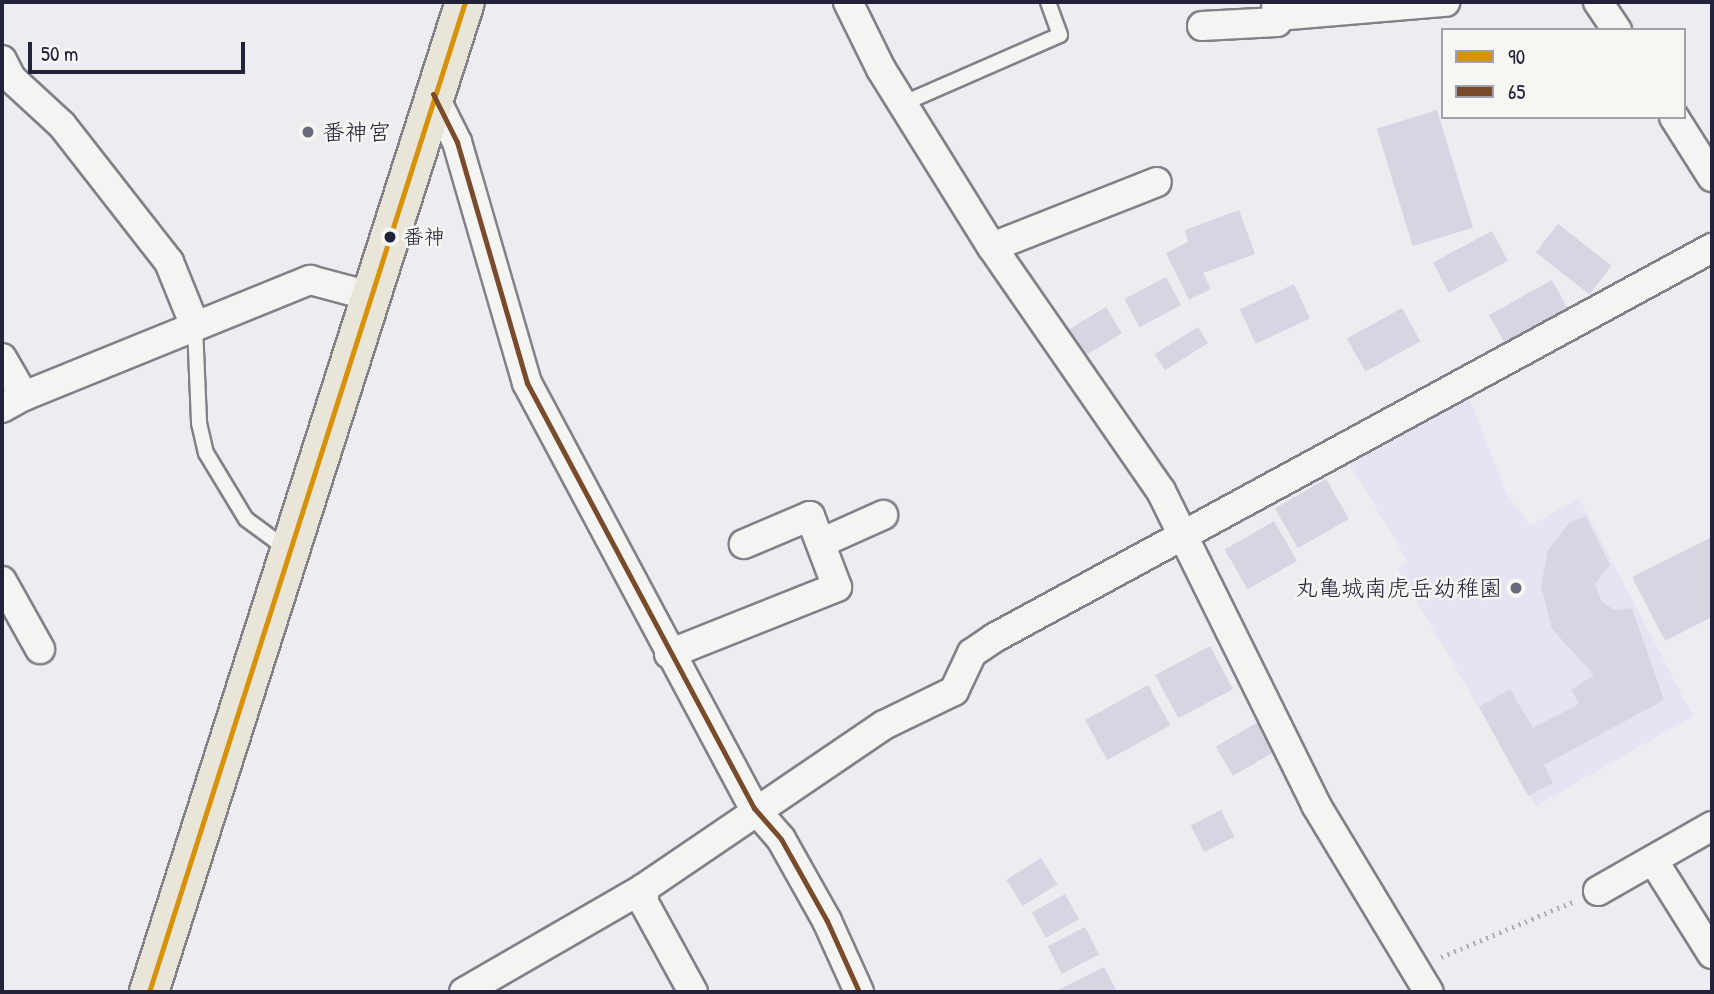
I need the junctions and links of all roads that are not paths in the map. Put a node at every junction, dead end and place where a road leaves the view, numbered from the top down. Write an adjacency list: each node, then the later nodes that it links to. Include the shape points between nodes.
1 (465, 2): 10 (main road)
2 (848, 2): 11 (street)
3 (1048, 2): 11 (lane, via 1060,35)
4 (1445, 2): 6 (street)
5 (1598, 2): 8 (street)
6 (1276, 9): 7 (street, via 1277,22)
7 (1202, 26)
8 (1616, 28)
9 (2, 60): 18 (street, via 11,78 62,125 169,262)
10 (433, 94): 17 (main road); 28 (street, via 457,142 527,383)
11 (902, 104): 15 (street)
12 (1675, 119): 13 (street)
13 (1712, 177)
14 (1157, 181): 15 (street)
15 (992, 247): 22 (street, via 1161,491)
16 (1712, 248): 22 (street, via 1322,455)
17 (370, 296): 18 (street, via 310,280); 25 (main road)
18 (195, 326): 20 (street); 25 (lane, via 206,453 246,519)
19 (2, 358): 20 (street)
20 (13, 402)
21 (883, 515): 23 (street)
22 (1183, 540): 29 (street, via 993,638 972,653 954,691 884,725); 39 (street, via 1316,805)
23 (823, 542): 24 (street, via 810,516); 28 (street, via 837,587)
24 (744, 544)
25 (289, 550): 35 (main road)
26 (2, 581): 27 (street)
27 (40, 649)
28 (669, 654): 29 (street)
29 (754, 808): 32 (street); 38 (street, via 794,863)
30 (1712, 826): 31 (street)
31 (1653, 860): 33 (street); 34 (street)
32 (644, 888): 36 (street); 37 (street, via 644,903)
33 (1598, 891)
34 (1712, 954)
35 (149, 992)
36 (464, 992)
37 (693, 992)
38 (859, 992)
39 (1429, 992)

